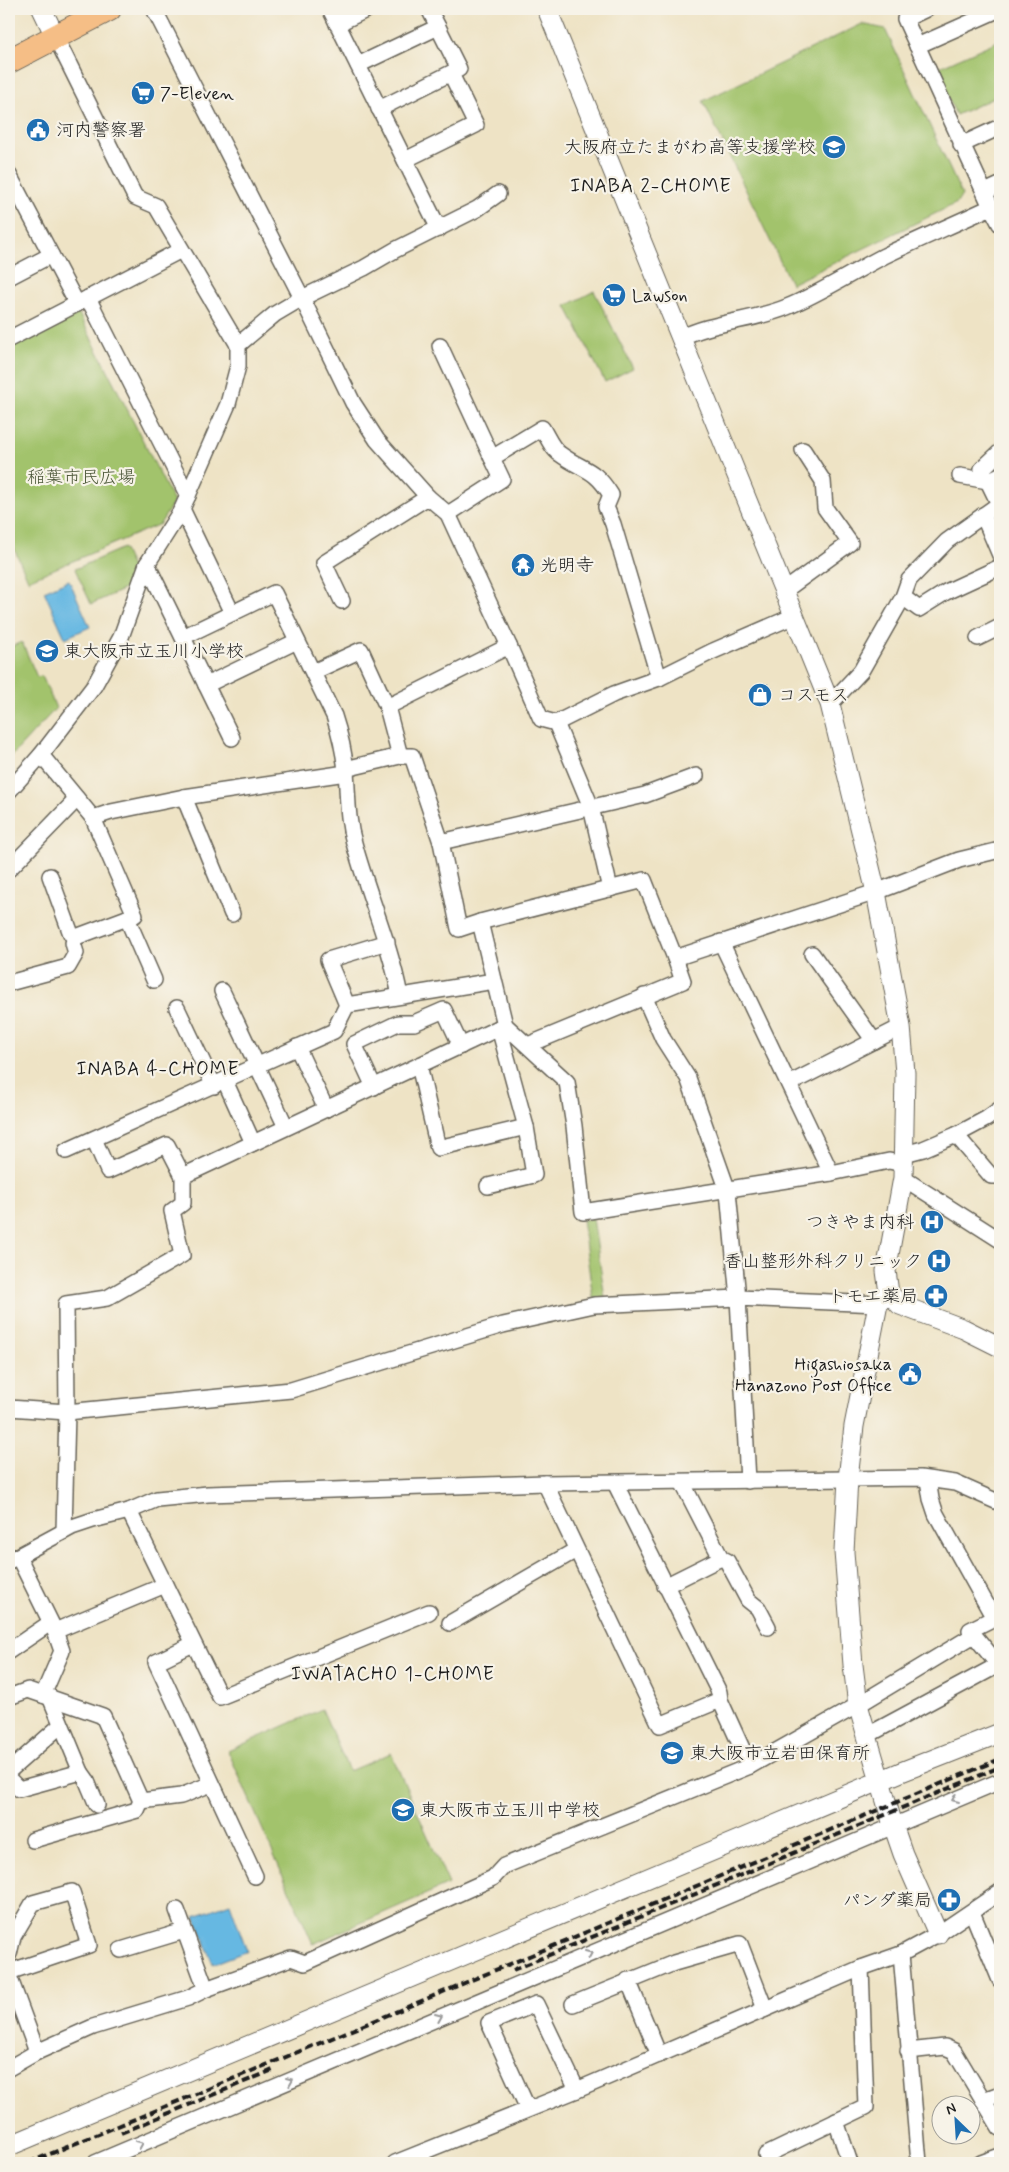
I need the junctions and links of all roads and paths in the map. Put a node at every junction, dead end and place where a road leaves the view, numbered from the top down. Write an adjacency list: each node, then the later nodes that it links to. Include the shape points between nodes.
1 (42, 9): 13 (street)
2 (109, 9): 13 (main road)
3 (154, 9): 32 (street)
4 (330, 9): 11 (street)
5 (368, 9): 11 (street)
6 (429, 9): 12 (street)
7 (547, 9): 34 (street)
8 (926, 9): 14 (street, via 905,19)
9 (1000, 9): 10 (street)
10 (972, 14): 14 (street)
11 (337, 24): 16 (street)
12 (438, 27): 16 (street); 17 (street, via 459,69)
13 (54, 36): 15 (main road); 29 (street, via 135,196 156,206)
14 (917, 46): 20 (street)
15 (9, 61)
16 (358, 65): 18 (street)
17 (451, 74): 18 (street); 21 (street, via 476,125)
18 (379, 109): 21 (street)
19 (1000, 127): 20 (street)
20 (961, 145): 24 (street)
21 (405, 160): 28 (street)
22 (9, 175): 30 (street)
23 (1000, 185): 24 (street)
24 (985, 192): 26 (street)
25 (498, 194): 28 (street, via 477,209)
26 (991, 207): 27 (street); 34 (street, via 884,256 824,291 784,308 753,319 692,332)
27 (1000, 224)
28 (439, 228): 32 (street)
29 (181, 250): 33 (street); 36 (street)
30 (52, 255): 31 (street); 33 (street)
31 (9, 277)
32 (302, 298): 36 (street, via 275,314); 43 (street, via 353,403 377,440)
33 (82, 301): 35 (street); 44 (street)
34 (681, 338): 50 (street)
35 (9, 339)
36 (238, 344): 44 (street, via 238,366 228,404)
37 (440, 346): 40 (street)
38 (803, 450): 50 (street, via 823,482 825,508 850,543)
39 (1000, 452): 42 (street, via 982,469)
40 (492, 458): 45 (street, via 502,479); 61 (street, via 542,428 558,453 602,480 611,495 606,507)
41 (960, 476): 42 (street)
42 (994, 478): 46 (street, via 999,504)
43 (428, 497): 45 (street); 52 (street, via 324,563)
44 (185, 502): 48 (street); 53 (street)
45 (448, 514): 59 (street)
46 (983, 514): 47 (street); 51 (street, via 940,548 909,580)
47 (1000, 552)
48 (146, 564): 56 (street); 67 (street, via 121,637 108,662 94,686)
49 (1000, 567): 51 (street, via 946,592 919,609)
50 (784, 590): 54 (street)
51 (903, 597): 63 (street, via 861,671)
52 (342, 601)
53 (232, 613): 56 (street); 58 (street, via 274,593)
54 (794, 616): 61 (street); 63 (street)
55 (1000, 627): 57 (street)
56 (184, 637): 62 (street)
57 (978, 638)
58 (298, 641): 60 (street); 62 (street)
59 (509, 646): 64 (street); 65 (street, via 541,719)
60 (313, 672): 64 (street, via 361,650); 69 (street, via 334,716)
61 (659, 678): 65 (street, via 614,694)
62 (206, 685): 66 (street)
63 (830, 704): 81 (street)
64 (387, 706): 68 (street)
65 (556, 723): 74 (street)
66 (232, 738)
67 (41, 755): 71 (street); 73 (street)
68 (400, 756): 69 (street); 76 (street, via 412,756)
69 (346, 771): 72 (street); 86 (street, via 347,812 354,843)
70 (696, 776): 74 (street, via 645,795)
71 (9, 791)
72 (184, 797): 75 (street); 82 (street)
73 (77, 799): 75 (street); 78 (street)
74 (591, 807): 76 (street); 80 (street)
75 (93, 818): 83 (street, via 135,915)
76 (441, 842): 84 (street, via 459,929)
77 (1000, 850): 81 (street, via 959,860)
78 (9, 869)
79 (50, 876): 85 (street, via 70,934)
80 (610, 889): 84 (street); 89 (street, via 644,880)
81 (876, 892): 87 (street); 98 (street)
82 (232, 914)
83 (127, 918): 85 (street); 90 (street)
84 (480, 922): 91 (street)
85 (76, 937): 92 (street, via 73,943 76,953 68,967)
86 (387, 942): 94 (street); 96 (street, via 328,960)
87 (721, 942): 89 (street); 107 (street)
88 (812, 954): 100 (street)
89 (675, 958): 95 (street, via 683,981)
90 (154, 980)
91 (494, 981): 94 (street); 99 (street)
92 (9, 983)
93 (222, 991): 104 (street)
94 (400, 996): 96 (street)
95 (644, 996): 101 (street); 122 (street, via 663,1039 688,1078)
96 (347, 1005): 103 (street, via 334,1031)
97 (177, 1008): 106 (street)
98 (901, 1026): 100 (street); 117 (street, via 905,1073)
99 (502, 1027): 101 (street); 102 (street); 112 (street)
100 (874, 1041): 107 (street)
101 (528, 1045): 122 (street, via 567,1082 583,1212)
102 (461, 1046): 105 (street); 108 (street, via 444,1010 414,1023 398,1023 354,1044)
103 (297, 1048): 104 (street); 109 (street)
104 (258, 1065): 106 (street); 111 (street)
105 (419, 1065): 108 (street); 112 (street, via 438,1148)
106 (219, 1083): 114 (street); 115 (street)
107 (789, 1084): 118 (street)
108 (374, 1087): 109 (street)
109 (326, 1109): 111 (street)
110 (1000, 1109): 113 (street)
111 (286, 1127): 115 (street)
112 (526, 1127): 121 (street, via 534,1175)
113 (956, 1135): 117 (street, via 923,1149); 120 (street, via 991,1176)
114 (94, 1139): 116 (street); 119 (street, via 108,1171 166,1145)
115 (253, 1143): 119 (street)
116 (66, 1150)
117 (903, 1165): 118 (street, via 889,1161); 123 (street); 125 (street)
118 (832, 1173): 122 (street)
119 (183, 1176): 128 (street, via 183,1203 172,1211 182,1255 107,1298 66,1304)
120 (1000, 1176)
121 (488, 1186)
122 (728, 1191): 124 (street)
123 (1000, 1240)
124 (738, 1298): 125 (street); 128 (street, via 594,1305 504,1325 290,1390); 131 (street)
125 (883, 1299): 126 (street, via 964,1329); 129 (street, via 854,1426)
126 (1000, 1347)
127 (9, 1408): 128 (street)
128 (67, 1412): 137 (street)
129 (848, 1479): 130 (street); 131 (street); 154 (street, via 844,1552)
130 (928, 1480): 135 (street, via 954,1483); 147 (street, via 936,1514 994,1618 970,1630)
131 (748, 1481): 133 (street)
132 (615, 1482): 133 (street); 134 (street); 142 (street)
133 (682, 1482): 139 (street)
134 (545, 1484): 136 (street, via 208,1494 157,1499); 138 (street)
135 (1000, 1503)
136 (129, 1511): 137 (street, via 93,1520); 141 (street)
137 (64, 1532): 140 (street)
138 (576, 1550): 144 (street); 153 (street, via 660,1725)
139 (721, 1558): 142 (street); 146 (street, via 727,1561 748,1600 758,1608)
140 (13, 1559): 145 (street)
141 (165, 1585): 145 (street); 148 (street)
142 (665, 1586): 153 (street, via 719,1692)
143 (429, 1612): 148 (street, via 220,1697)
144 (450, 1623)
145 (52, 1627): 149 (street); 151 (street, via 62,1651)
146 (768, 1627)
147 (974, 1635): 150 (street); 154 (street)
148 (193, 1644): 169 (street, via 156,1662)
149 (9, 1651)
150 (1000, 1665): 157 (street)
151 (47, 1696): 152 (street, via 28,1690); 155 (street); 165 (street, via 103,1716)
152 (9, 1697)
153 (720, 1700): 158 (street)
154 (858, 1705): 157 (street); 158 (street)
155 (61, 1725): 159 (street); 160 (street)
156 (1000, 1733): 163 (street)
157 (868, 1736): 163 (street)
158 (750, 1766): 183 (street, via 504,1866 492,1878 305,1963 291,1958)
159 (9, 1771)
160 (81, 1772): 161 (street, via 19,1789); 166 (street)
161 (9, 1779)
162 (1000, 1780): 167 (street, one-way to 167)
163 (880, 1782): 167 (street); 196 (street)
164 (206, 1786): 165 (street, via 181,1796)
165 (141, 1801): 168 (street, via 137,1810)
166 (97, 1805)
167 (893, 1825): 174 (street); 198 (street, one-way to 167)
168 (33, 1840)
169 (255, 1876)
170 (1000, 1892): 172 (street)
171 (177, 1910): 173 (street)
172 (972, 1912): 174 (street); 182 (street)
173 (184, 1931): 176 (street); 183 (street)
174 (938, 1934): 177 (street)
175 (9, 1950): 179 (street, via 32,1903 72,1892 89,1946)
176 (121, 1950)
177 (900, 1954): 178 (street); 186 (street)
178 (861, 1968): 185 (street); 194 (street, via 866,2107)
179 (9, 1972)
180 (9, 1976): 187 (street)
181 (628, 1980): 184 (street); 185 (street, via 740,1944); 188 (street)
182 (1000, 1980)
183 (206, 1989): 187 (street, via 188,1998 93,2027)
184 (573, 2004)
185 (765, 2009): 188 (street)
186 (908, 2051): 192 (street, via 945,2047 954,2051); 202 (street)
187 (37, 2052): 189 (street)
188 (659, 2055): 190 (street)
189 (9, 2068)
190 (577, 2090): 193 (street); 193 (street, via 536,2004 489,2024)
191 (1000, 2094): 192 (street)
192 (983, 2100): 195 (street)
193 (528, 2109): 199 (street)
194 (836, 2121): 200 (street, via 766,2155); 201 (street)
195 (1000, 2128)
196 (9, 2146)
197 (1000, 2156): 203 (street)
198 (95, 2163)
199 (395, 2163)
200 (770, 2163)
201 (850, 2163)
202 (919, 2163)
203 (982, 2163)

